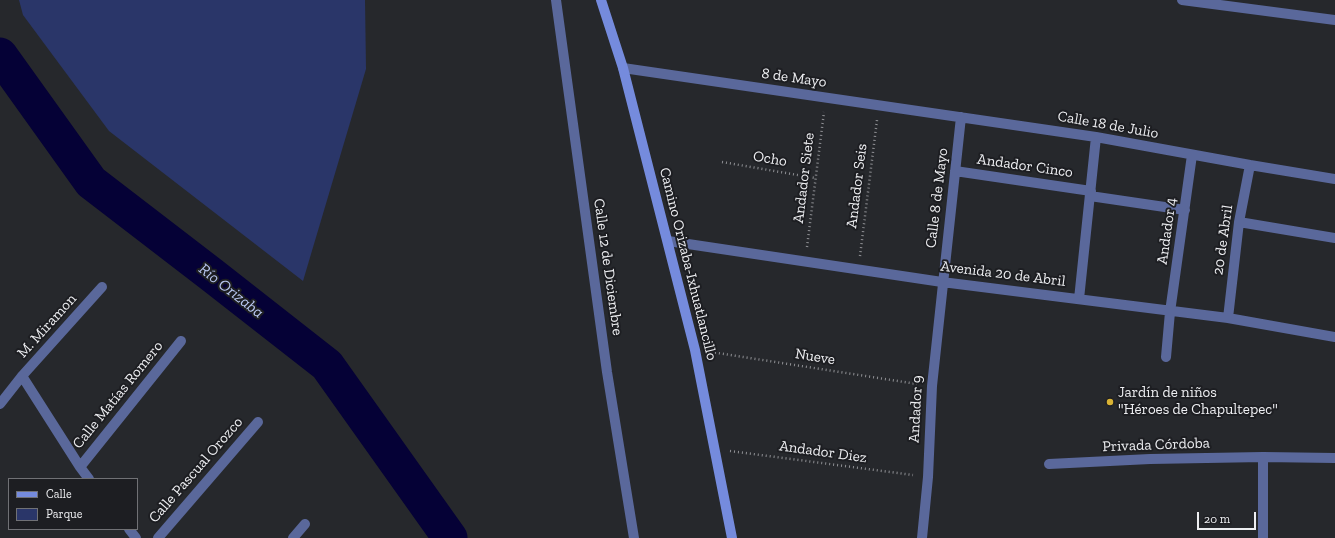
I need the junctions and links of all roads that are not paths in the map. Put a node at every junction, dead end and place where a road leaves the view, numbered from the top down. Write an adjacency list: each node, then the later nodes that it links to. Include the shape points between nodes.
1 (556, 0): 38 (street, Calle 12 de Diciembre, via 607,372)
2 (602, 0): 5 (street, Camino Orizaba-Ixhuatlancillo)
3 (1182, 0): 4 (street)
4 (1335, 20)
5 (623, 68): 6 (street, 8 de Mayo); 16 (street, Camino Orizaba-Ixhuatlancillo)
6 (961, 117): 7 (street, Calle 18 de Julio); 10 (street, Calle 8 de Mayo)
7 (1096, 137): 8 (street, Calle 18 de Julio); 12 (street)
8 (1192, 155): 9 (street, Calle 18 de Julio); 13 (street, Andador 4)
9 (1250, 165): 11 (street, Calle 18 de Julio); 14 (street, 20 de Abril)
10 (955, 171): 12 (street, Andador Cinco); 17 (street, Calle 8 de Mayo)
11 (1335, 179)
12 (1090, 193): 13 (street, Andador Cinco); 19 (street)
13 (1185, 210): 20 (street, Andador 4)
14 (1239, 222): 15 (street); 21 (street, 20 de Abril)
15 (1335, 238)
16 (668, 242): 17 (street, Avenida 20 de Abril); 39 (street, Camino Orizaba-Ixhuatlancillo, via 695,350)
17 (942, 282): 19 (street, Avenida 20 de Abril); 40 (street, Andador 9)
18 (102, 287): 25 (street, M. Miramon)
19 (1079, 299): 20 (street, Avenida 20 de Abril)
20 (1170, 312): 21 (street, Avenida 20 de Abril); 24 (street, Andador 4)
21 (1228, 318): 22 (street, Avenida 20 de Abril)
22 (1335, 336)
23 (180, 341): 31 (street, Calle Matías Romero)
24 (1166, 357)
25 (22, 376): 26 (street, M. Miramon); 31 (street)
26 (0, 404)
27 (258, 422): 36 (street, Calle Pascual Orozco)
28 (1263, 457): 29 (street, Privada Córdoba); 30 (street, Privada Córdoba); 41 (street)
29 (1335, 458)
30 (1049, 464)
31 (80, 467): 32 (street)
32 (88, 478)
33 (305, 524): 37 (street)
34 (130, 530): 35 (street)
35 (136, 538)
36 (158, 538)
37 (293, 538)
38 (634, 538)
39 (732, 538)
40 (922, 538)
41 (1264, 538)

